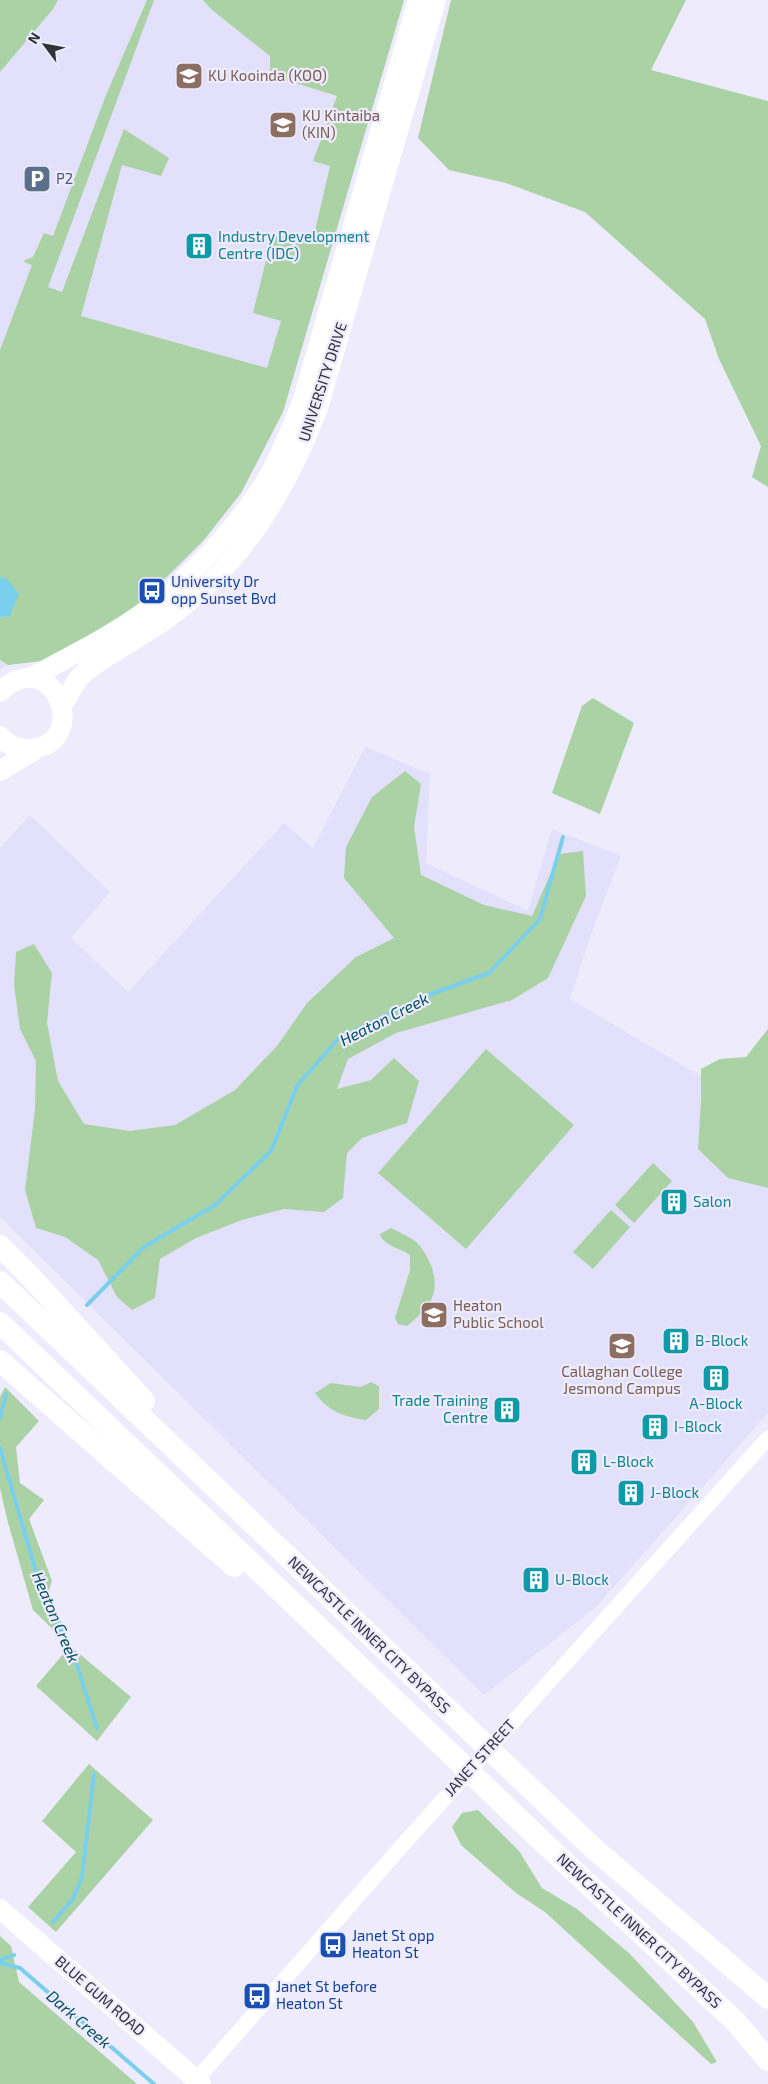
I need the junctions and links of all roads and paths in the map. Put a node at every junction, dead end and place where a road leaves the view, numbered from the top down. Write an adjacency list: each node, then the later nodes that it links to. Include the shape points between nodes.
1 (418, 0): 3 (main road, UNIVERSITY DRIVE, via 303,399 268,478 216,546 160,600 120,628)
2 (436, 0): 5 (main road, UNIVERSITY DRIVE, via 318,408 284,486 259,527 218,575 166,619 86,671)
3 (31, 678): 4 (main road, UNIVERSITY DRIVE, via 8,684); 5 (main road, via 49,685 58,694)
4 (0, 692)
5 (62, 706): 7 (main road, via 63,719 59,731)
6 (0, 736): 7 (main road, via 10,745 20,748)
7 (40, 747): 8 (main road)
8 (0, 771)
9 (0, 1246): 14 (highway, via 225,1483)
10 (0, 1282): 14 (highway, NEWCASTLE INNER CITY BYPASS)
11 (0, 1323): 15 (highway, NEWCASTLE INNER CITY BYPASS)
12 (0, 1361): 15 (highway, via 264,1592)
13 (768, 1438): 19 (street, JANET STREET, via 517,1716)
14 (265, 1535): 17 (highway, NEWCASTLE INNER CITY BYPASS, via 592,1847)
15 (322, 1628): 18 (highway, NEWCASTLE INNER CITY BYPASS, via 542,1841 735,2021)
16 (0, 1909): 19 (main road, BLUE GUM ROAD)
17 (768, 1998)
18 (768, 2060)
19 (198, 2082)

